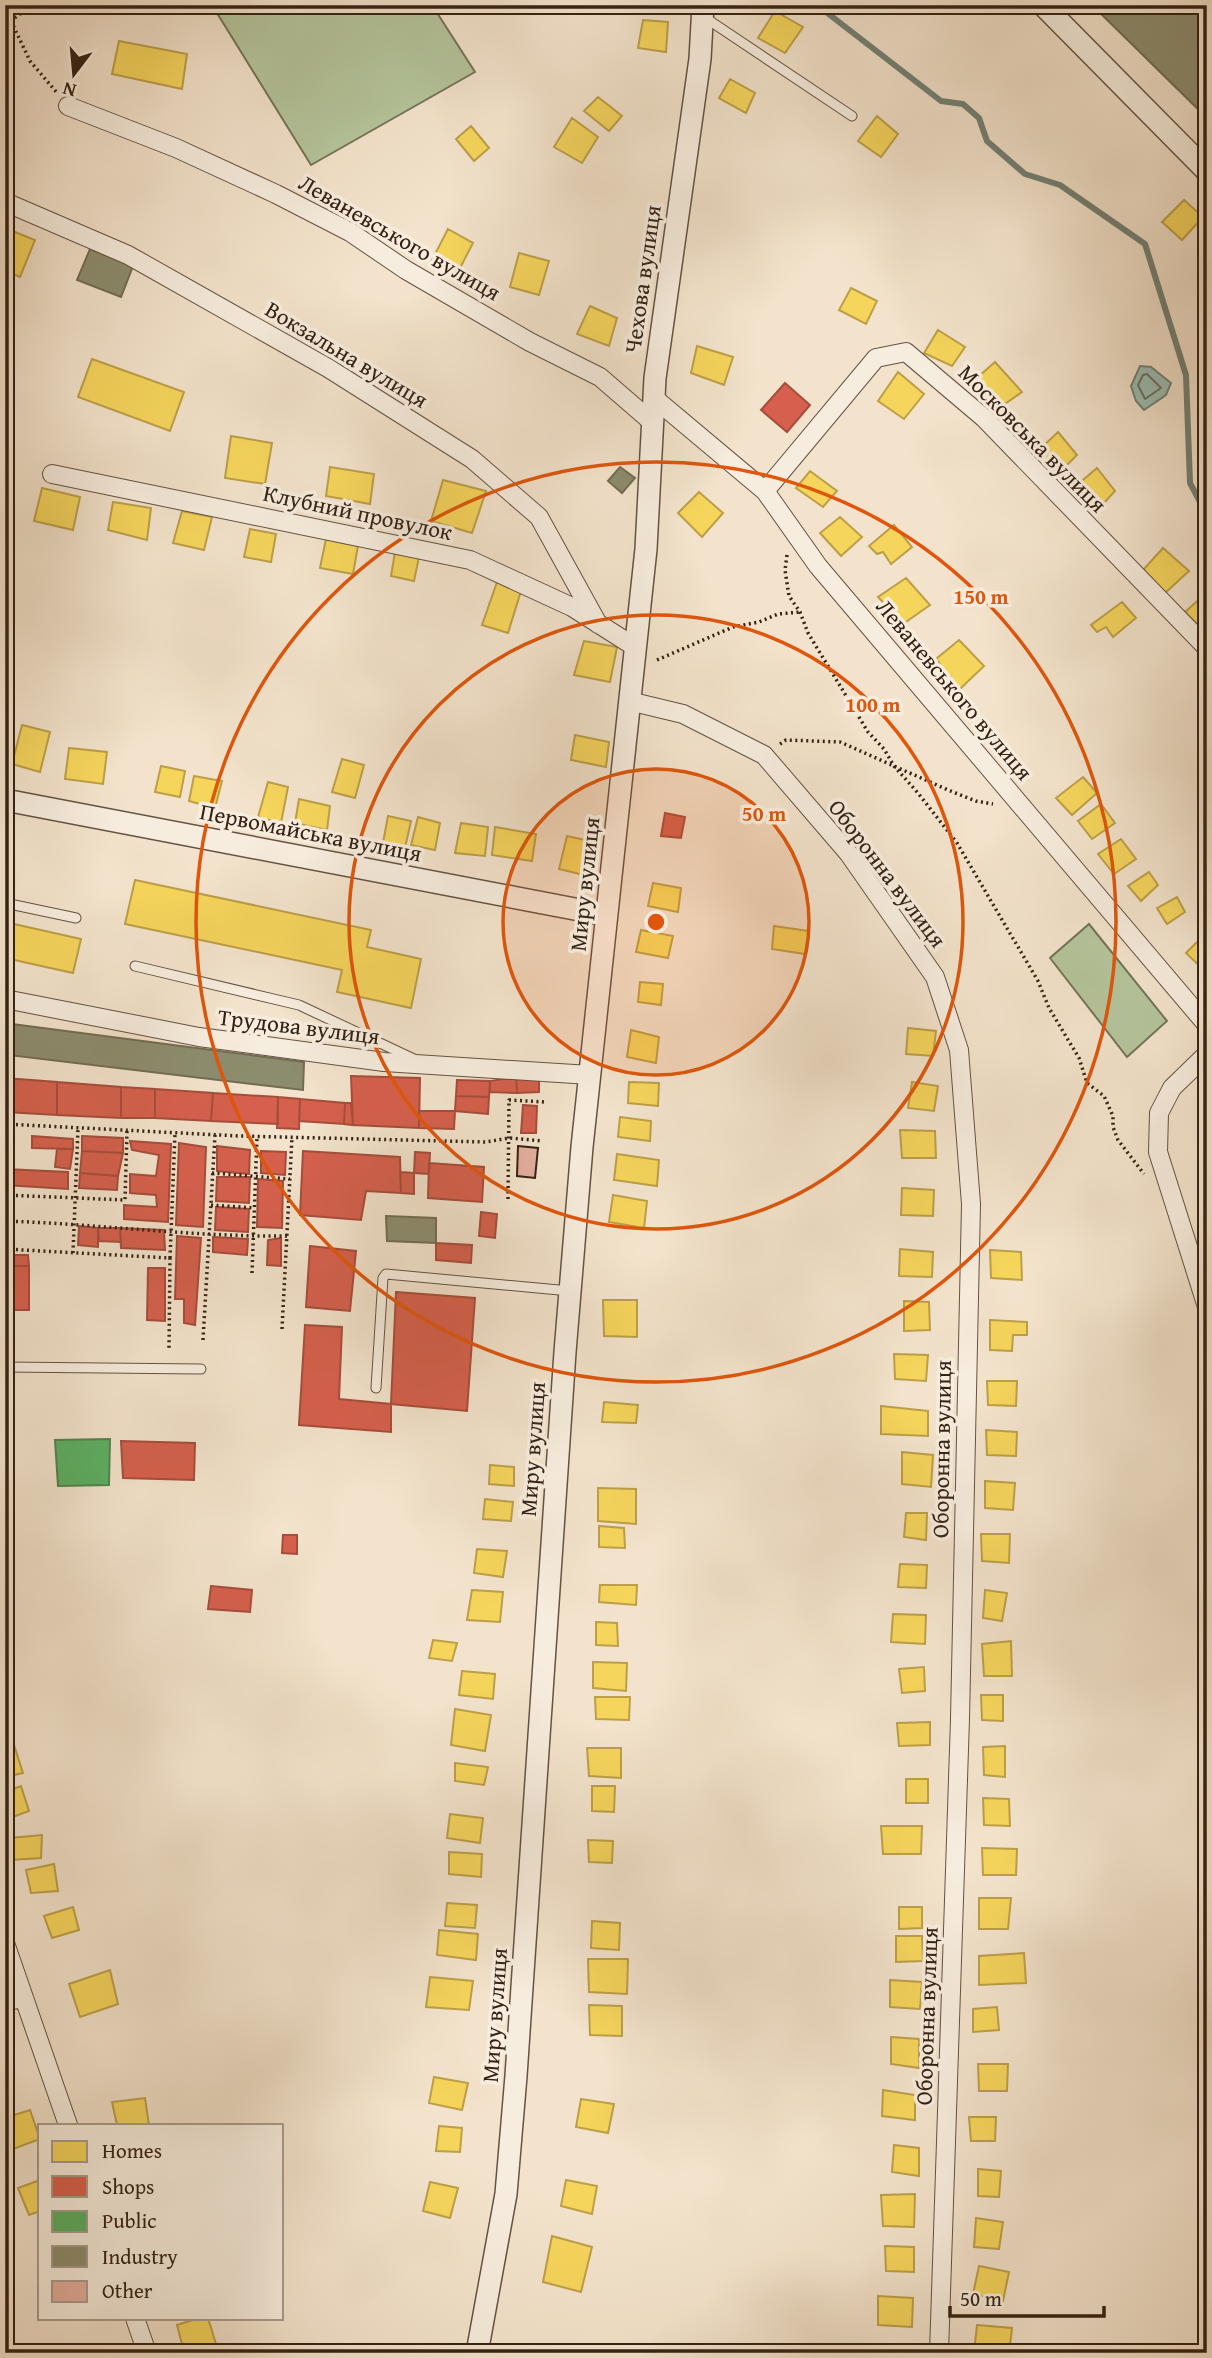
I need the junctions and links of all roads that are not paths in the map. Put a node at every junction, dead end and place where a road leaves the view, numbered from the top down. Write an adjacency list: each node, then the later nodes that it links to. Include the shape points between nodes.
1 (1043, 5): 5 (street)
2 (704, 11): 4 (lane); 7 (street, Чехова вулиця)
3 (68, 106): 8 (street, Леваневського вулиця, via 188,154 350,232 530,342 600,377)
4 (852, 116)
5 (1207, 171)
6 (5, 202): 12 (street, Вокзальна вулиця, via 128,255 328,368 472,459 539,517)
7 (654, 398): 8 (street, Чехова вулиця); 10 (street, Леваневського вулиця)
8 (652, 422): 11 (street, Чехова вулиця)
9 (52, 474): 12 (street, Клубний провулок, via 470,560 572,607)
10 (765, 491): 14 (street, Московська вулиця, via 876,358 906,352 984,418); 22 (street, Леваневського вулиця, via 818,566)
11 (646, 549): 13 (street, Миру вулиця)
12 (598, 624): 13 (street, Клубний провулок)
13 (635, 647): 15 (street, Миру вулиця)
14 (1207, 648)
15 (629, 701): 18 (street, Миру вулиця); 38 (street, Оборонна вулиця, via 683,714 764,755 849,855 935,977 959,1050 971,1204)
16 (5, 800): 18 (street, Первомайська вулиця)
17 (5, 903): 19 (lane)
18 (606, 915): 25 (street, Миру вулиця)
19 (76, 918)
20 (135, 966): 24 (lane, via 299,1005)
21 (5, 999): 24 (street, Трудова вулиця, via 199,1037)
22 (1207, 1025)
23 (1207, 1054): 27 (street, via 1172,1088 1159,1113 1158,1152)
24 (425, 1064): 25 (street, Трудова вулиця)
25 (590, 1075): 26 (street, Миру вулиця)
26 (570, 1291): 30 (lane, via 390,1272 383,1278); 37 (street, Миру вулиця, via 506,2194)
27 (1207, 1307)
28 (5, 1367): 29 (lane)
29 (201, 1369)
30 (376, 1388)
31 (5, 1943): 32 (street)
32 (24, 1998): 33 (street); 34 (street)
33 (5, 2001)
34 (68, 2124)
35 (136, 2320): 36 (street)
36 (147, 2353)
37 (477, 2353)
38 (939, 2353)

